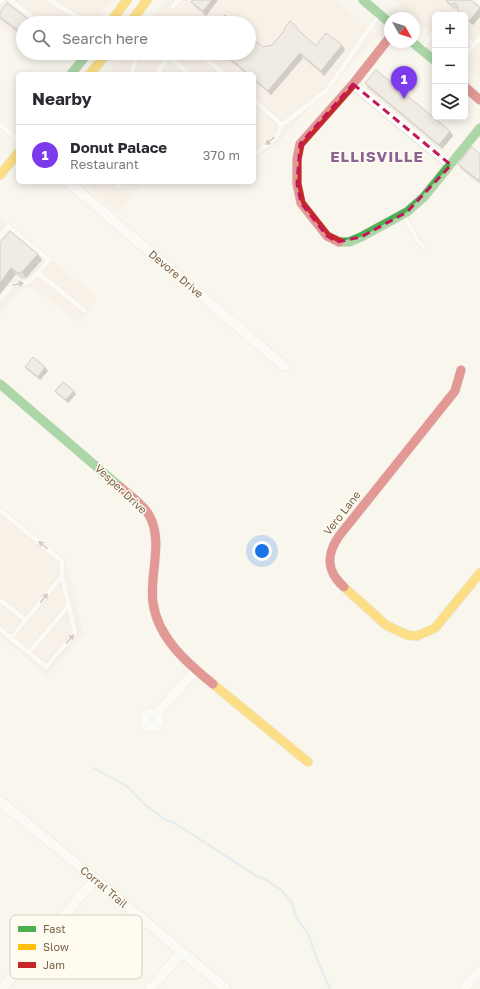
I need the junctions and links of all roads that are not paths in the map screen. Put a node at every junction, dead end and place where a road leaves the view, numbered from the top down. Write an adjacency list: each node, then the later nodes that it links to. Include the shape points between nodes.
1 (3, 0): 8 (lane)
2 (10, 0): 11 (lane)
3 (49, 0): 12 (lane)
4 (127, 0): 13 (main road)
5 (147, 0): 14 (main road)
6 (179, 0): 9 (lane)
7 (363, 0): 10 (main road)
8 (0, 2)
9 (173, 6)
10 (380, 15): 15 (main road); 44 (lane, via 327,90)
11 (31, 16)
12 (76, 16)
13 (115, 16)
14 (135, 16)
15 (384, 18)
16 (432, 34): 22 (lane)
17 (480, 38): 20 (lane)
18 (468, 40): 20 (lane)
19 (384, 45): 39 (main road)
20 (474, 45): 23 (lane)
21 (419, 48): 22 (main road)
22 (421, 50): 24 (main road)
23 (468, 52)
24 (432, 59)
25 (82, 60): 33 (main road)
26 (99, 60): 32 (main road)
27 (101, 60): 32 (main road)
28 (136, 60): 35 (lane)
29 (166, 60): 36 (lane)
30 (175, 60): 37 (lane)
31 (207, 60): 38 (lane)
32 (98, 64): 34 (main road)
33 (73, 72)
34 (92, 72)
35 (132, 72)
36 (159, 72)
37 (187, 72)
38 (222, 72)
39 (353, 84): 49 (street); 54 (main road, via 300,144 297,184 301,203 327,236 337,242 349,242 361,237)
40 (468, 89): 41 (main road)
41 (477, 95)
42 (256, 102): 44 (lane)
43 (0, 125): 46 (lane)
44 (282, 125): 47 (lane, one-way to 47, via 277,136)
45 (480, 128): 49 (main road)
46 (16, 138)
47 (256, 152)
48 (16, 156): 50 (main road)
49 (451, 165): 54 (main road, via 424,197)
50 (0, 176)
51 (70, 184): 60 (street, Devore Drive)
52 (116, 184): 53 (lane)
53 (119, 186)
54 (402, 214): 56 (lane)
55 (0, 236): 57 (lane, via 8,226 49,260)
56 (424, 248)
57 (38, 273): 58 (lane, one-way to 57, via 12,285 28,282); 59 (lane)
58 (0, 299)
59 (85, 311)
60 (284, 366)
61 (460, 370): 64 (main road, Vero Lane, via 455,391 339,536 332,546 329,557 335,578 386,625 407,635 417,636 435,628)
62 (0, 384): 72 (main road, Vesper Drive, via 141,505 150,516 155,533 153,602 156,616 168,640)
63 (0, 510): 65 (lane, one-way to 63, via 62,561)
64 (480, 573)
65 (62, 576): 67 (lane); 68 (lane, one-way to 65)
66 (0, 600): 68 (lane)
67 (69, 605): 71 (lane); 71 (lane, one-way to 67, via 46,667 75,633)
68 (26, 620): 70 (lane)
69 (0, 629): 70 (lane)
70 (11, 638): 71 (lane)
71 (29, 653)
72 (195, 670): 73 (street); 74 (main road, Vesper Drive)
73 (157, 714)
74 (308, 762)
75 (2, 807): 76 (street, Corral Trail)
76 (95, 879): 77 (street); 78 (street, Corral Trail)
77 (65, 915)
78 (138, 915)
79 (142, 918): 80 (street, Corral Trail)
80 (182, 952): 84 (street); 85 (street, Corral Trail)
81 (480, 970): 86 (street)
82 (10, 979): 83 (street)
83 (2, 989)
84 (150, 989)
85 (226, 989)
86 (464, 989)

